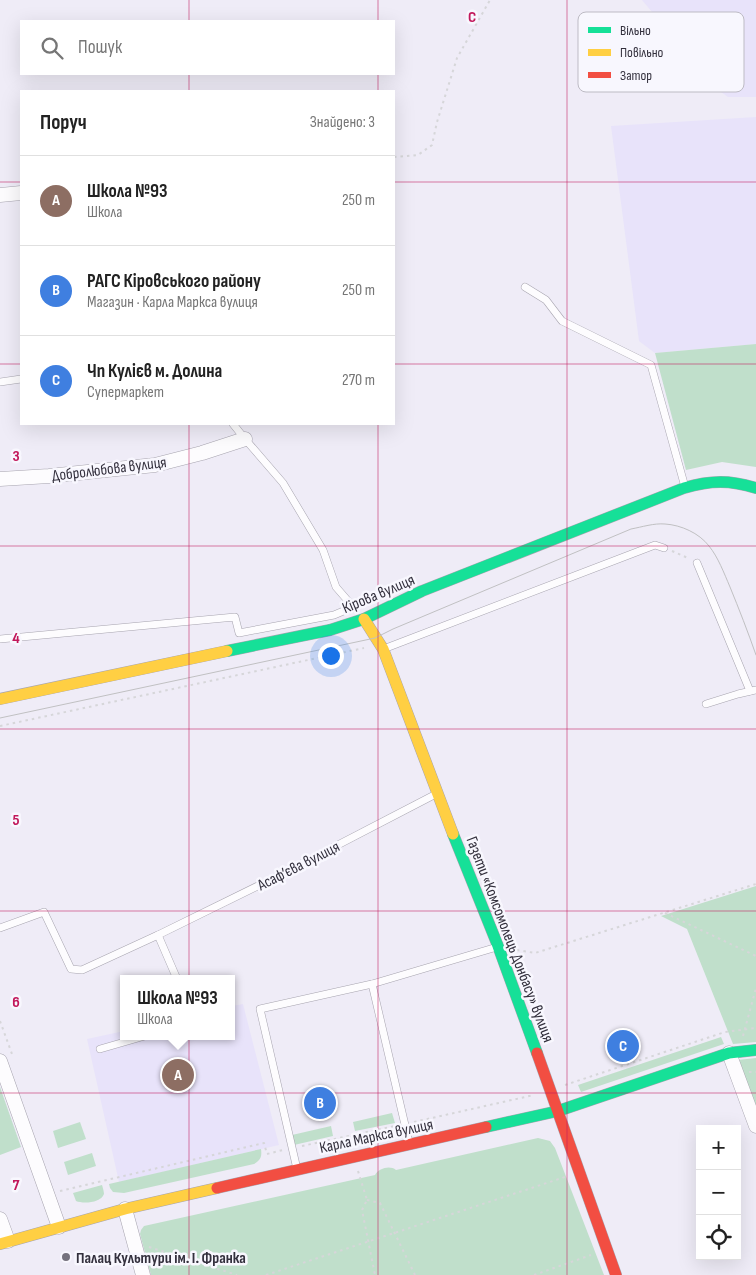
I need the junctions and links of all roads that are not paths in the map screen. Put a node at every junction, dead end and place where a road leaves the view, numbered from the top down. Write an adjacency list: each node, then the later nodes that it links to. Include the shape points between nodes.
1 (20, 193): 2 (street)
2 (0, 195)
3 (525, 286): 9 (lane, via 546,300 562,321 651,365)
4 (20, 379): 5 (lane)
5 (0, 382)
6 (234, 425): 7 (lane)
7 (245, 440): 8 (street, Добролюбова вулиця, via 156,465); 13 (lane, via 283,483 323,550 336,587)
8 (0, 479)
9 (685, 487): 10 (street, Кірова вулиця, via 718,481); 14 (street, Кірова вулиця, via 422,591)
10 (756, 488)
11 (664, 548): 16 (lane, via 655,545)
12 (697, 562): 17 (lane)
13 (353, 607): 14 (lane); 15 (lane, via 334,614 239,633 235,617)
14 (364, 619): 16 (street, Газети «Комсомолець Донбасу» вулиця); 18 (street, Кірова вулиця, via 330,630)
15 (0, 639)
16 (383, 649): 20 (street, Газети «Комсомолець Донбасу» вулиця)
17 (753, 691): 19 (lane)
18 (0, 699)
19 (706, 704)
20 (437, 793): 22 (lane, Асаф’єва вулиця); 23 (street, Газети «Комсомолець Донбасу» вулиця)
21 (0, 928): 22 (lane, Асаф’єва вулиця, via 44,912 71,968 82,970)
22 (158, 935): 24 (lane)
23 (498, 946): 25 (lane); 31 (street, Газети «Комсомолець Донбасу» вулиця)
24 (175, 975)
25 (372, 984): 33 (lane); 34 (lane, via 260,1010)
26 (130, 1040): 27 (lane)
27 (100, 1048)
28 (756, 1050): 29 (street, Карла Маркса вулиця)
29 (729, 1053): 31 (street, Карла Маркса вулиця); 32 (street)
30 (6, 1059): 37 (street)
31 (558, 1111): 33 (street, Карла Маркса вулиця); 40 (street, Газети «Комсомолець Донбасу» вулиця)
32 (756, 1126)
33 (410, 1144): 34 (street, Карла Маркса вулиця)
34 (297, 1169): 35 (street, Карла Маркса вулиця)
35 (125, 1209): 37 (street, Карла Маркса вулиця); 39 (street)
36 (0, 1220): 38 (street)
37 (59, 1227): 38 (street, Карла Маркса вулиця)
38 (4, 1242)
39 (143, 1275)
40 (616, 1275)

